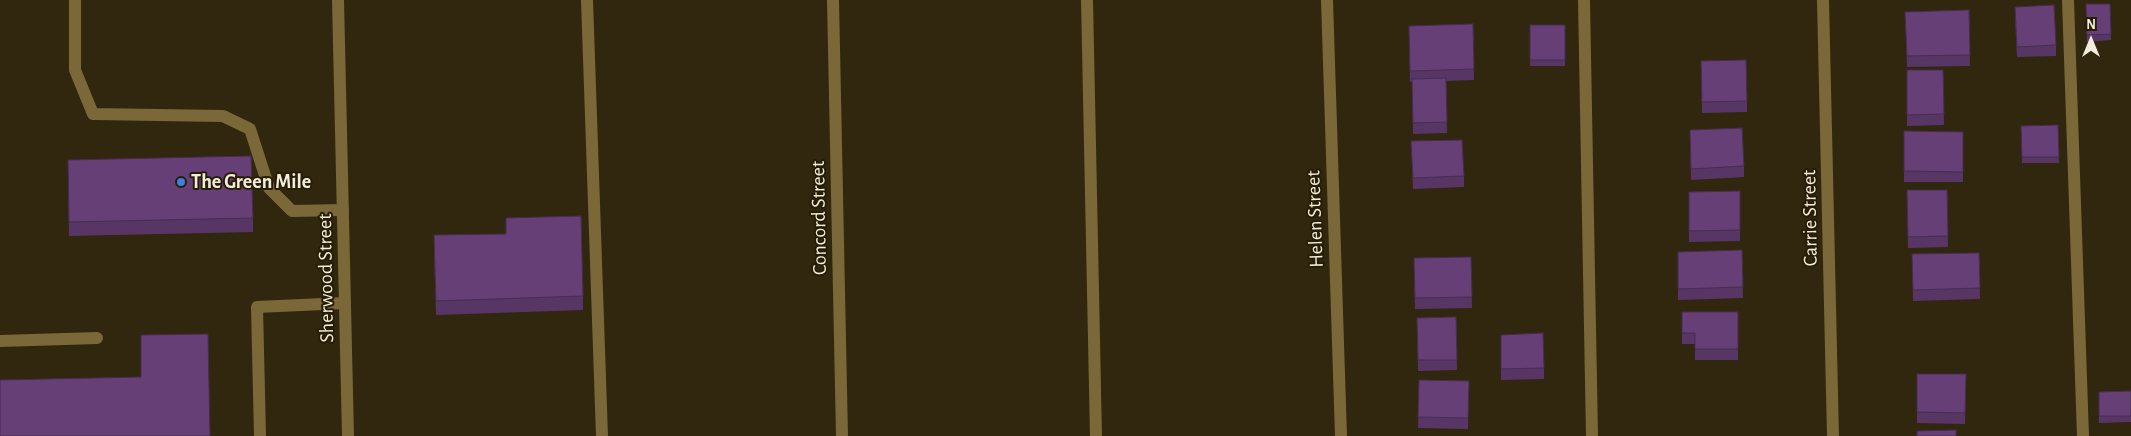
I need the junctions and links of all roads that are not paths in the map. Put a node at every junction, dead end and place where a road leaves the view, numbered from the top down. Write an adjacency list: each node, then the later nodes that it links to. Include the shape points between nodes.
1 (75, 0): 10 (street, via 75,70 93,114 222,116 250,129 269,188 292,211)
2 (338, 0): 10 (street, Sherwood Street)
3 (587, 0): 16 (street)
4 (833, 0): 17 (street, Concord Street)
5 (1087, 0): 18 (street)
6 (1327, 0): 19 (street, Helen Street)
7 (1584, 0): 20 (street)
8 (1824, 0): 21 (street, Carrie Street)
9 (2068, 0): 22 (street)
10 (343, 210): 11 (street, Sherwood Street)
11 (345, 303): 14 (street, via 258,307); 15 (street, Sherwood Street)
12 (97, 338): 13 (street)
13 (0, 341)
14 (260, 436)
15 (348, 436)
16 (602, 436)
17 (842, 436)
18 (1096, 436)
19 (1341, 436)
20 (1592, 436)
21 (1833, 436)
22 (2083, 436)

